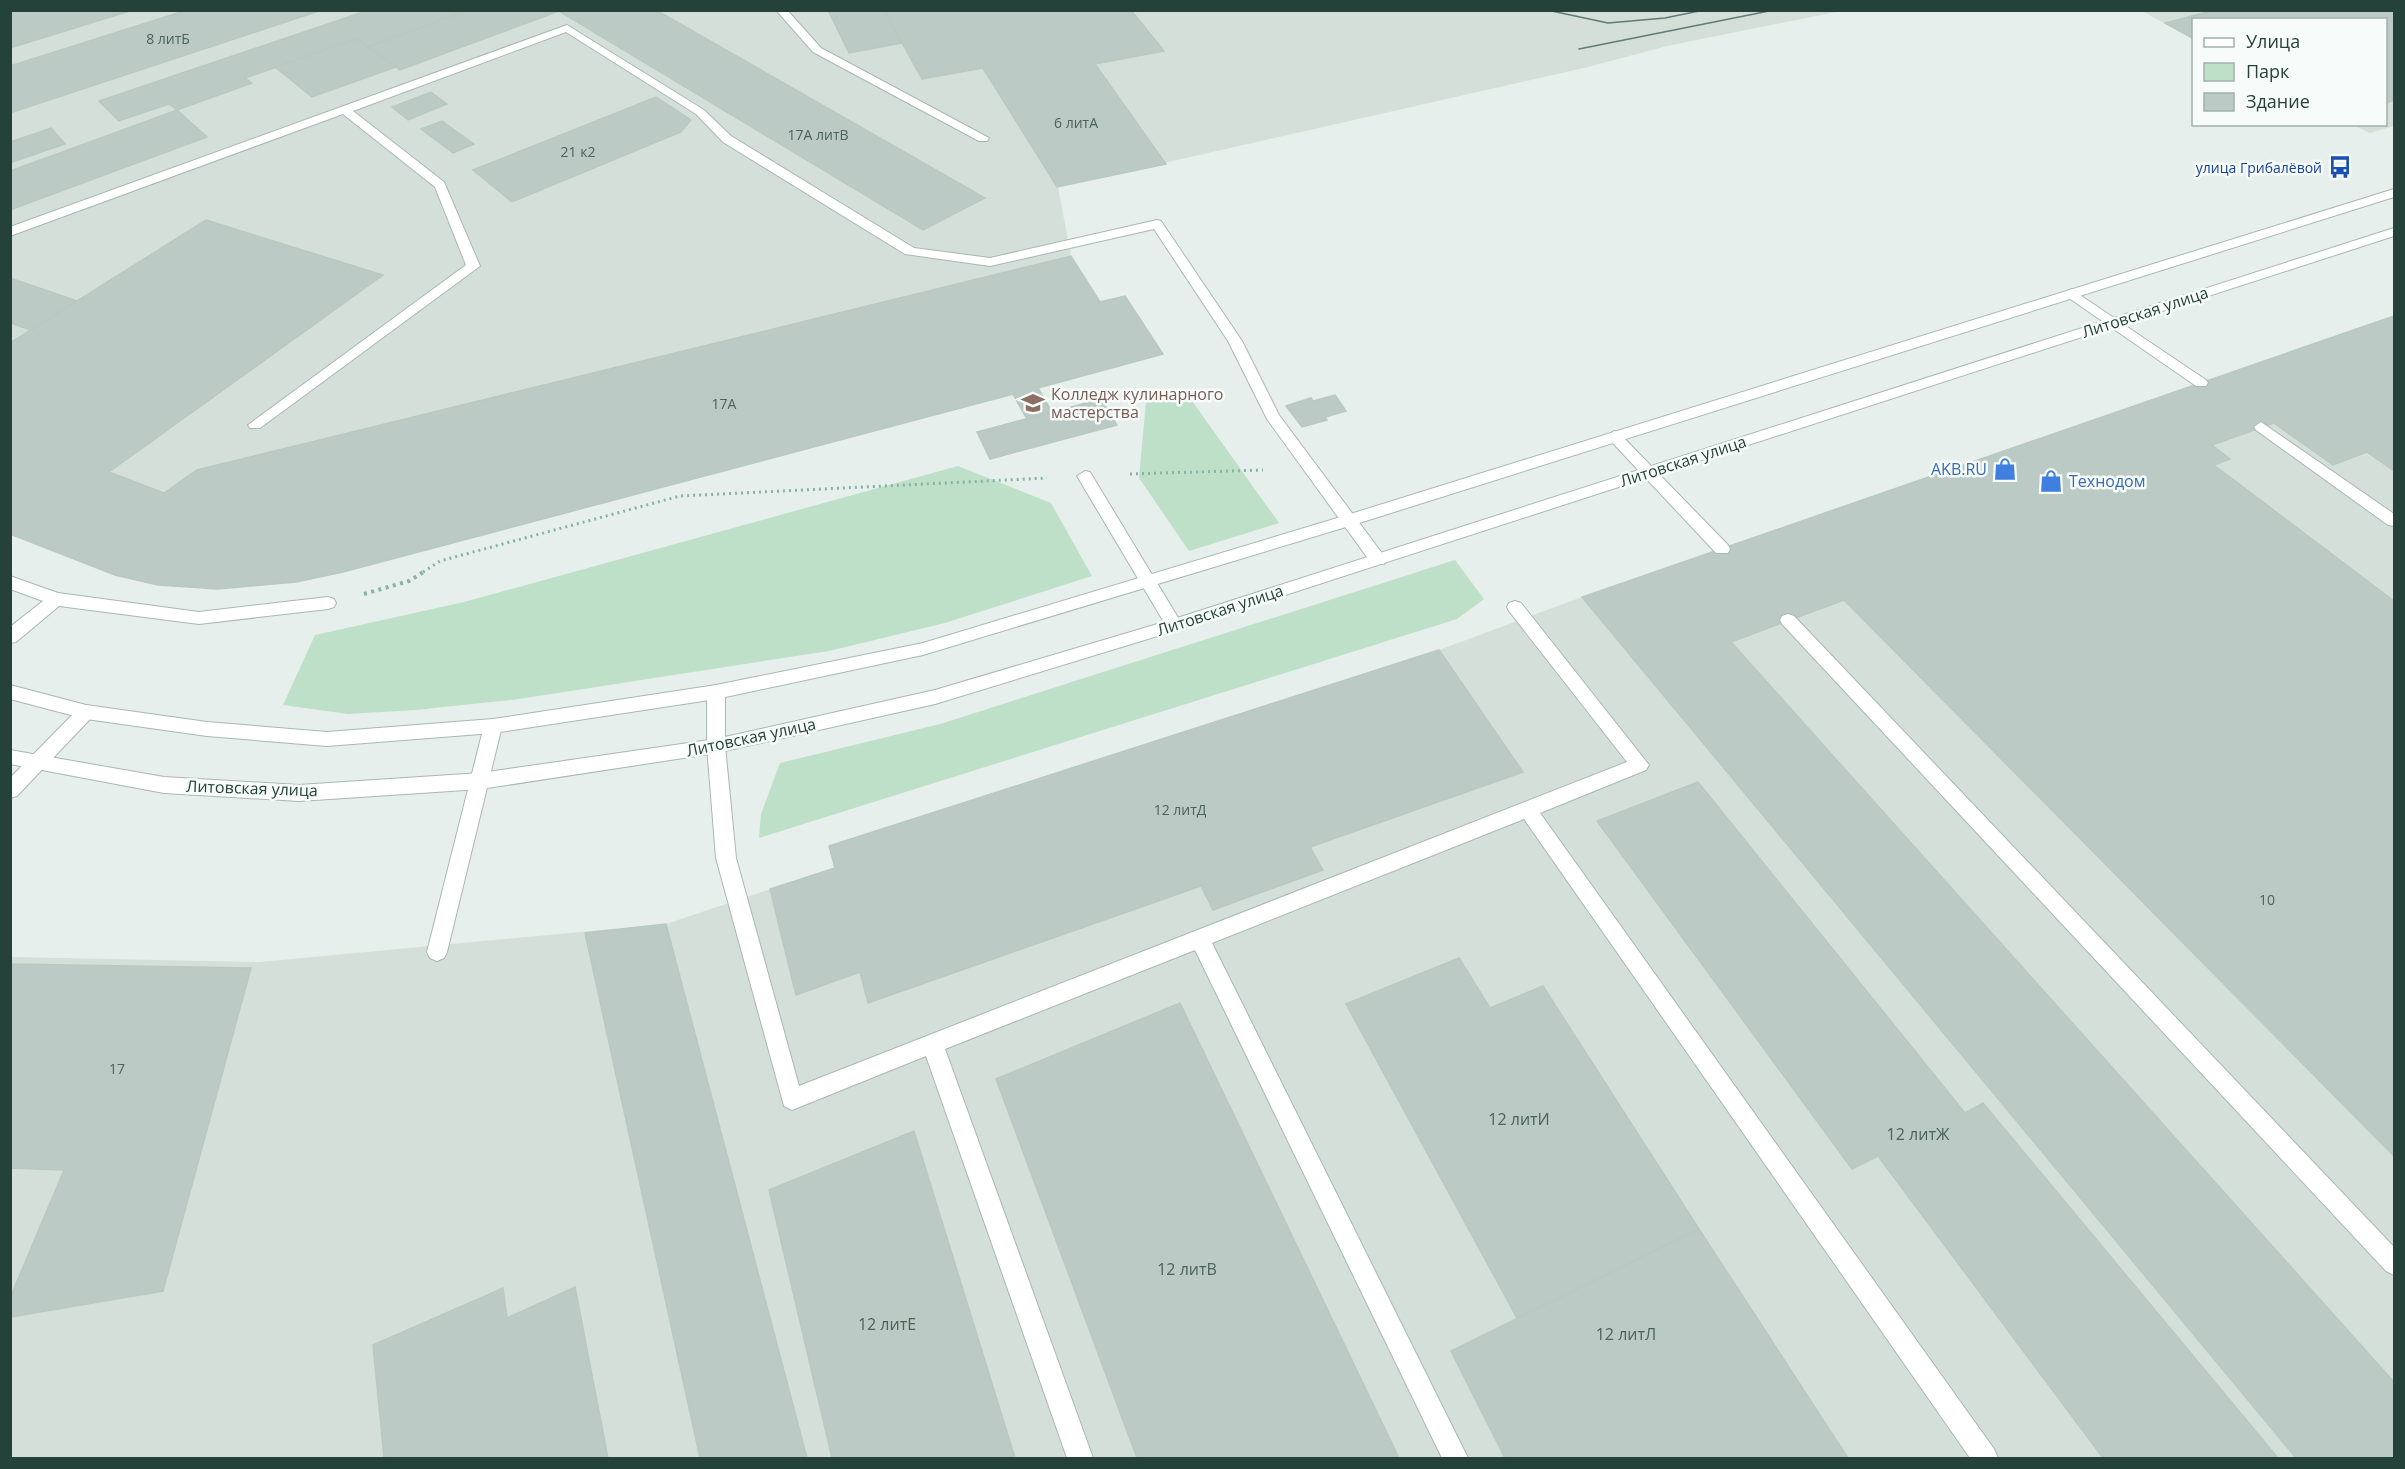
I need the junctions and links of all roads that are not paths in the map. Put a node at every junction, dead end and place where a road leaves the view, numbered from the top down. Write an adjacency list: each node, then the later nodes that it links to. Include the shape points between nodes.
1 (781, 10): 3 (street, via 817,50)
2 (345, 110): 5 (street); 10 (street, via 440,185 473,266); 15 (street, via 567,28 700,112 727,139 910,251 990,262 1157,224 1235,341 1272,416)
3 (983, 138)
4 (2394, 193): 7 (street)
5 (10, 232)
6 (2394, 232): 8 (street, Литовская улица)
7 (2071, 292): 8 (street); 12 (street)
8 (2113, 322): 9 (street); 13 (street, Литовская улица)
9 (2201, 384)
10 (255, 425)
11 (2262, 427): 16 (street)
12 (1614, 436): 13 (street); 15 (street)
13 (1648, 472): 17 (street); 18 (street, Литовская улица)
14 (1085, 476): 19 (street)
15 (1350, 520): 18 (street); 19 (street)
16 (2394, 521)
17 (1722, 549)
18 (1378, 560): 25 (street, Литовская улица)
19 (1150, 581): 25 (street); 28 (street, via 923,649)
20 (10, 582): 21 (street)
21 (56, 599): 22 (street, via 199,618); 26 (street)
22 (328, 603)
23 (1515, 607): 36 (street, via 1640,765)
24 (1788, 620): 40 (street)
25 (1174, 625): 31 (street, Литовская улица, via 935,697)
26 (10, 637)
27 (10, 692): 29 (street)
28 (716, 692): 30 (street); 31 (street)
29 (86, 712): 30 (street, via 207,729 327,738); 33 (street)
30 (493, 726): 34 (street)
31 (716, 746): 34 (street, Литовская улица); 39 (street, via 726,858 792,1099)
32 (10, 757): 33 (street, Литовская улица)
33 (37, 763): 34 (street, Литовская улица, via 164,785 299,793); 35 (street)
34 (481, 781): 38 (street)
35 (10, 791)
36 (1527, 809): 37 (street); 43 (street)
37 (1199, 938): 39 (street); 42 (street)
38 (437, 952)
39 (932, 1043): 41 (street)
40 (2394, 1263)
41 (1080, 1458)
42 (1455, 1458)
43 (1984, 1458)

